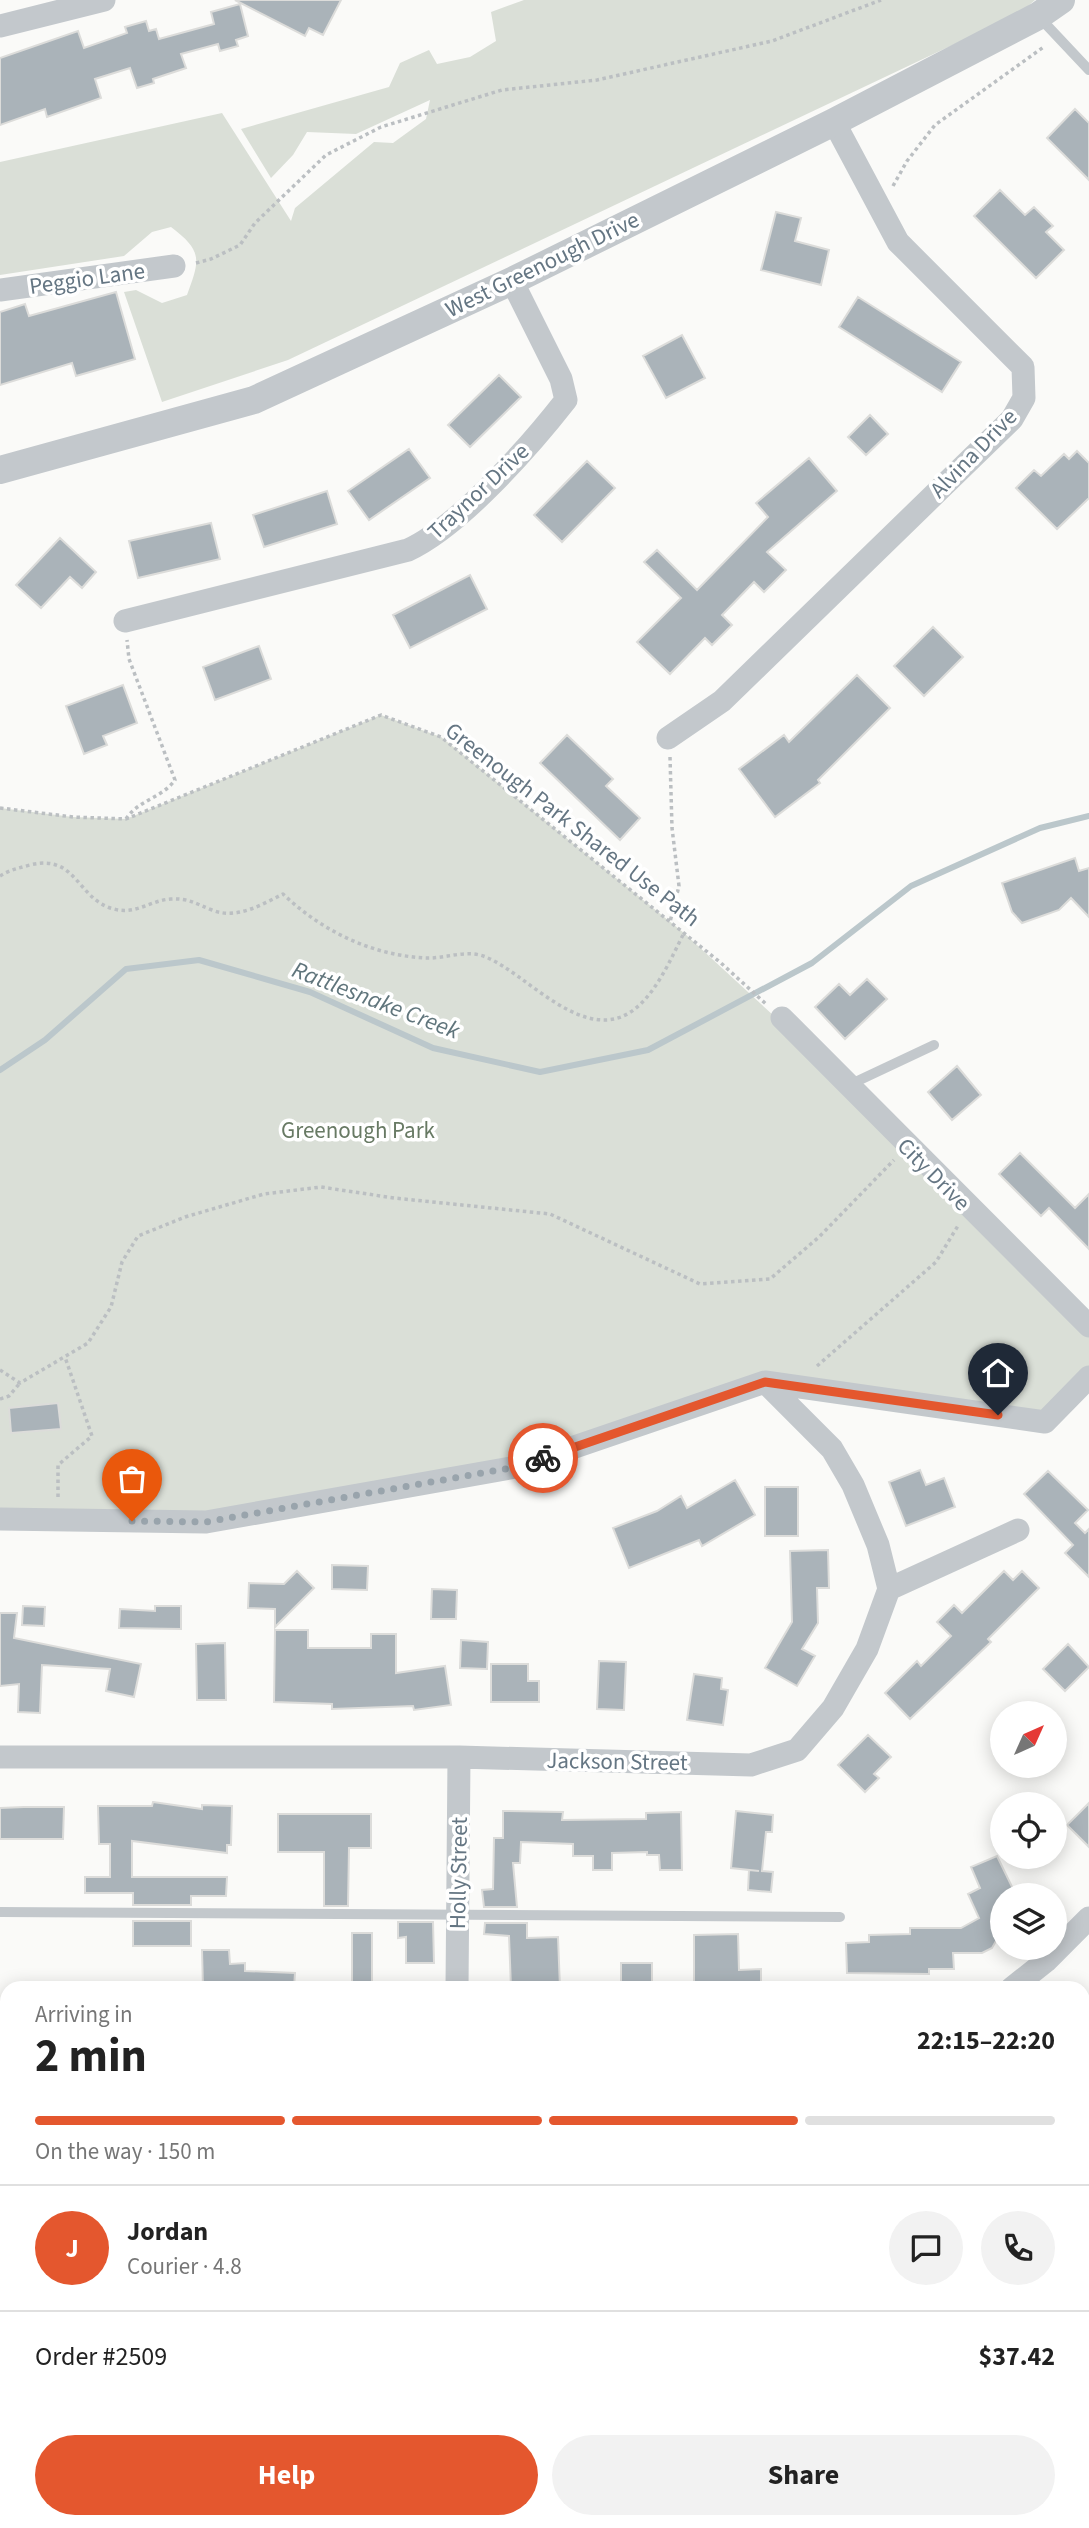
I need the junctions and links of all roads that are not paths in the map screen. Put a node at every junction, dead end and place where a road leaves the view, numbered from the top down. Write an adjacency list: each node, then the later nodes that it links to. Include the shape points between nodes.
1 (104, 0): 4 (street)
2 (1061, 0): 3 (street, West Greenough Drive)
3 (1046, 25): 5 (lane); 6 (street, West Greenough Drive)
4 (0, 26)
5 (1089, 70)
6 (834, 122): 8 (street, West Greenough Drive); 12 (street, Alvina Drive, via 898,242 1023,367 1024,398 1012,419 722,701)
7 (185, 264): 9 (street, Peggio Lane)
8 (512, 281): 10 (street, West Greenough Drive, via 254,400); 11 (street, Traynor Drive, via 561,379 566,400 448,526 408,550)
9 (0, 290)
10 (0, 470)
11 (125, 621)
12 (668, 738)
13 (782, 1018): 15 (street, City Drive)
14 (934, 1045): 15 (lane)
15 (847, 1086): 16 (street, City Drive)
16 (1089, 1326)
17 (1089, 1377): 18 (street, via 1045,1422)
18 (765, 1382): 19 (street, via 516,1467 206,1522); 21 (street, via 832,1450 853,1485 878,1545)
19 (0, 1519)
20 (1018, 1530): 21 (street)
21 (889, 1589): 23 (street, Jackson Street, via 867,1648 840,1696 797,1750 751,1765)
22 (0, 1757): 23 (street, Jackson Street)
23 (459, 1757): 25 (street, Holly Street)
24 (0, 1912): 25 (lane)
25 (458, 1913): 26 (lane); 28 (street, Holly Street)
26 (840, 1917)
27 (1089, 1918): 29 (street)
28 (457, 1981)
29 (1021, 1981)

